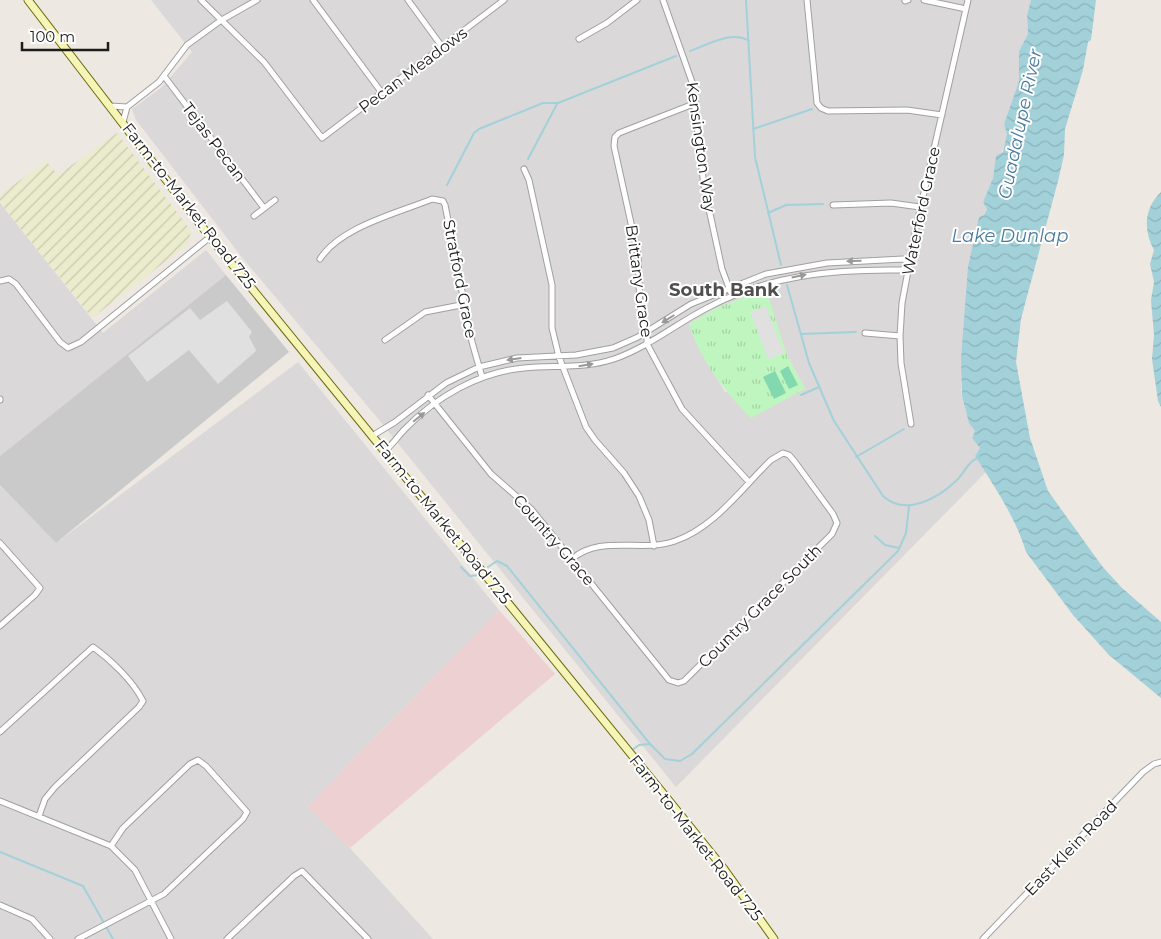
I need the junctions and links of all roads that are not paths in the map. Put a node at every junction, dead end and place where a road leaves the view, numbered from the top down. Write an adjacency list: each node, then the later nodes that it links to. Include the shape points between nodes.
1 (28, 0): 19 (street, Farm-to-Market Road 725)
2 (201, 0): 13 (street)
3 (257, 0): 13 (street)
4 (313, 0): 17 (street)
5 (408, 0): 15 (street)
6 (637, 0): 14 (street, via 608,23)
7 (663, 0): 18 (street, Kensington Way, via 687,64)
8 (807, 0): 21 (street, via 817,103 821,108 828,111 919,110)
9 (924, 0): 12 (street)
10 (968, 0): 12 (street, Waterford Grace)
11 (502, 1): 15 (street, Pecan Meadows)
12 (966, 9): 21 (street, Waterford Grace)
13 (220, 21): 16 (street, via 187,45); 17 (street, Pecan Meadows, via 264,62 322,138)
14 (579, 39)
15 (444, 48): 17 (street, Pecan Meadows)
16 (164, 76): 20 (street); 27 (street, Tejas Pecan)
17 (382, 92)
18 (696, 104): 33 (street, Kensington Way, via 702,174); 36 (street, Brittany Grace, via 619,133 615,138 639,263 641,316)
19 (110, 106): 20 (street); 22 (street, Farm-to-Market Road 725)
20 (127, 107): 22 (street)
21 (942, 115): 26 (street, Waterford Grace)
22 (123, 122): 29 (street, Farm-to-Market Road 725)
23 (524, 169): 41 (street, via 552,285 552,328)
24 (275, 200): 27 (street)
25 (833, 205): 26 (street, via 890,203)
26 (920, 207): 31 (street, Waterford Grace)
27 (264, 208): 28 (street)
28 (254, 216)
29 (210, 237): 32 (street, via 81,342 68,348 9,279); 50 (street, Farm-to-Market Road 725)
30 (320, 260): 35 (street, Stratford Grace, via 332,245 354,231 432,199 440,200 446,205)
31 (909, 263): 33 (street, one-way to 33, via 903,259 810,265 766,274); 34 (street, one-way to 31, via 768,283 806,275 849,270 902,270); 38 (street, Waterford Grace)
32 (0, 281)
33 (728, 288): 34 (street, Kensington Way); 36 (street, one-way to 36, via 691,304)
34 (732, 296): 40 (street)
35 (466, 304): 39 (street, via 425,312); 42 (street, Stratford Grace)
36 (647, 332): 40 (street, Brittany Grace); 41 (street, via 613,348)
37 (865, 333): 38 (street)
38 (900, 336): 48 (street, Waterford Grace)
39 (385, 340)
40 (647, 344): 43 (street, one-way to 40, via 614,358); 52 (street, Brittany Grace, via 682,409)
41 (559, 356): 42 (street, one-way to 42, via 517,358); 43 (street)
42 (479, 368): 44 (street, Stratford Grace); 45 (street)
43 (565, 368): 44 (street, via 517,368); 54 (street, via 586,427 639,496 649,520)
44 (482, 377): 46 (street, via 460,387)
45 (428, 395): 46 (street, Country Grace); 47 (street)
46 (436, 404): 49 (street, one-way to 46); 55 (street, Country Grace, via 491,474 527,505)
47 (395, 422): 49 (street); 50 (street)
48 (911, 424)
49 (403, 432): 51 (street)
50 (372, 436): 51 (street, Farm-to-Market Road 725)
51 (385, 452): 70 (street, Farm-to-Market Road 725, via 701,840)
52 (749, 482): 54 (street, via 700,529 676,541); 57 (street, Country Grace South, via 773,458 785,454 795,462 837,523 832,534 684,681)
53 (0, 543): 56 (street, via 40,588)
54 (654, 546): 55 (street, via 594,547)
55 (572, 559): 57 (street, Country Grace, via 670,680)
56 (0, 626)
57 (678, 683)
58 (0, 732): 61 (street, via 93,647 143,701 54,787)
59 (1161, 762): 71 (street, East Klein Road, via 1143,772)
60 (0, 801): 61 (street)
61 (39, 816): 62 (street)
62 (111, 846): 63 (street, via 131,864); 63 (street, via 123,828 198,760 247,812 169,890)
63 (152, 901): 66 (street); 67 (street)
64 (0, 905): 65 (street, via 32,919)
65 (50, 939)
66 (78, 939)
67 (171, 939)
68 (227, 939): 69 (street, via 302,871)
69 (368, 939)
70 (774, 939)
71 (983, 939)

